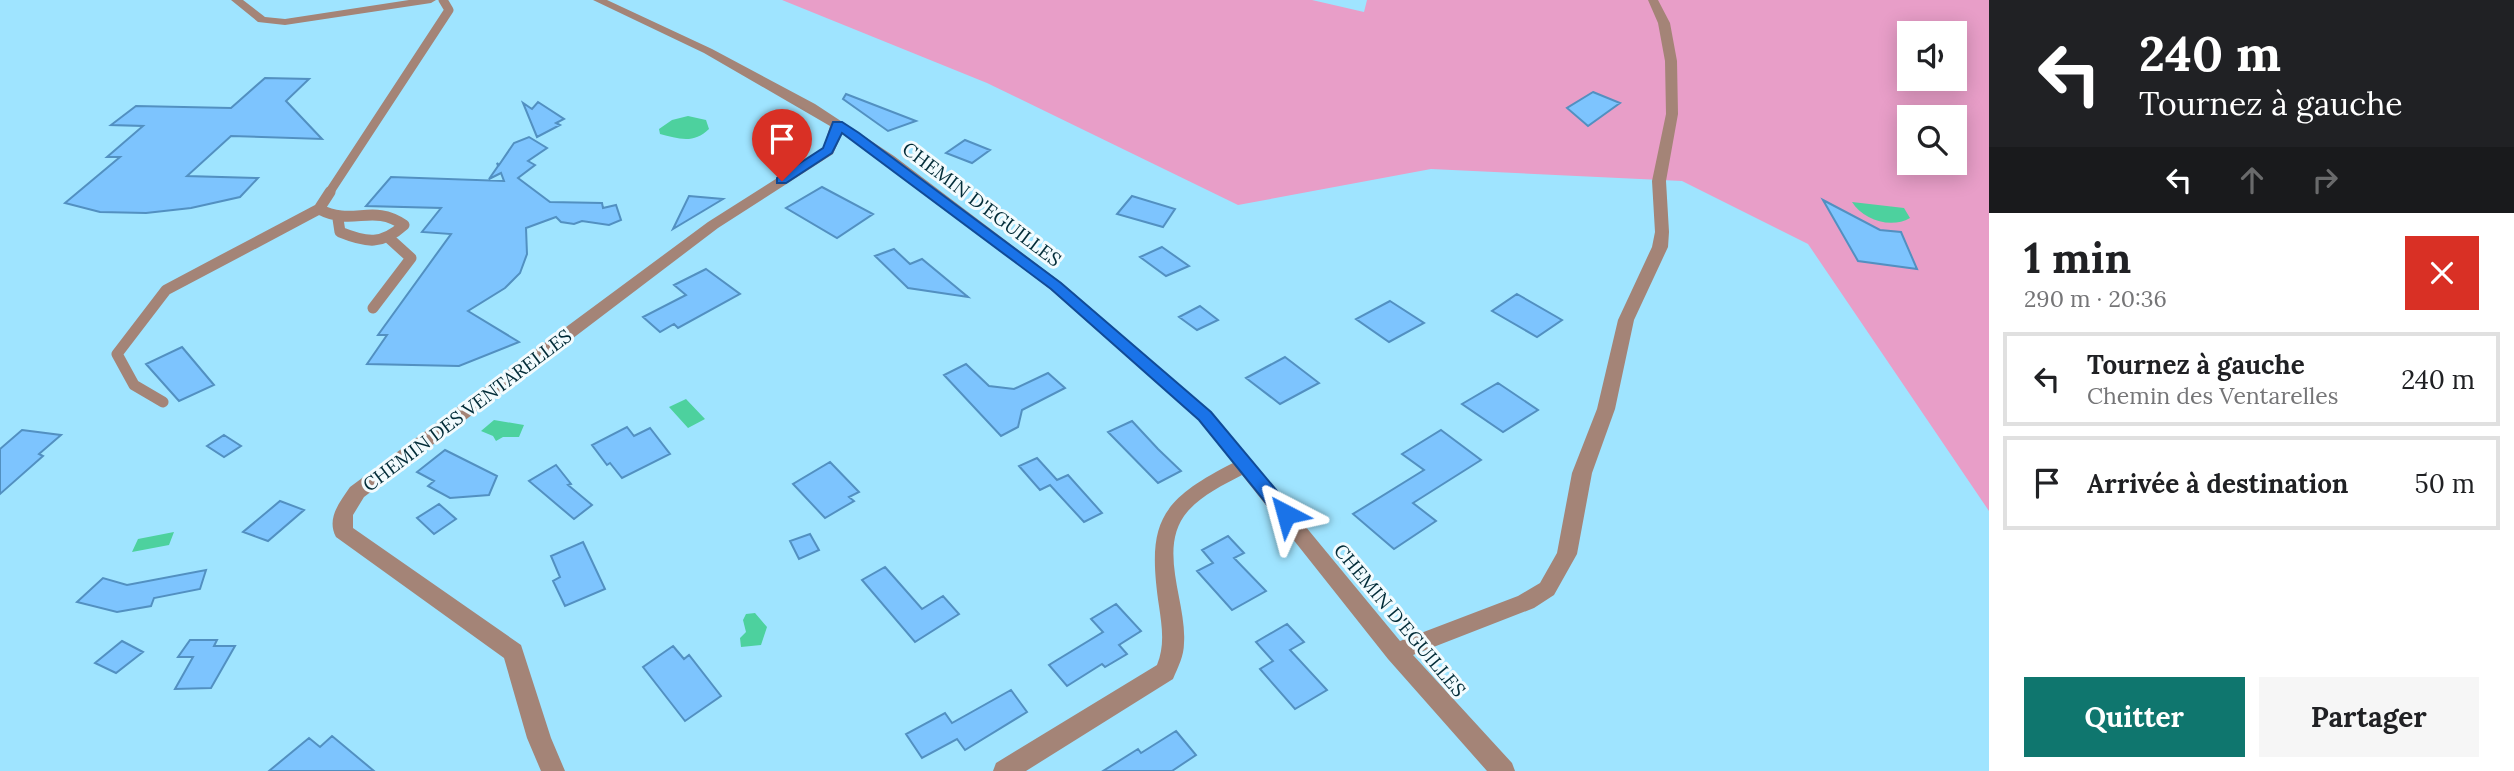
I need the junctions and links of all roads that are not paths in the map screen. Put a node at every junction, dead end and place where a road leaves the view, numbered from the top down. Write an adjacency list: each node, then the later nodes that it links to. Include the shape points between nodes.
1 (236, 0): 7 (street, via 262,20 285,22)
2 (401, 0): 7 (street)
3 (431, 0): 7 (street)
4 (443, 0): 9 (lane, via 449,10)
5 (598, 0): 8 (street, CHEMIN D'EGUILLES, via 708,51)
6 (1653, 0): 15 (street, via 1664,23 1671,61 1672,114 1659,181 1661,239 1626,320 1606,409 1582,473 1567,554 1547,589 1526,602)
7 (415, 3)
8 (837, 124): 14 (street, CHEMIN D'EGUILLES, via 1056,286 1205,416); 16 (street, CHEMIN DES VENTARELLES, via 828,151 713,225 357,492 343,514 343,531 513,652)
9 (319, 209): 10 (lane); 13 (lane, via 166,290 157,300 117,354 134,384)
10 (338, 219): 11 (lane, via 340,232 369,244); 11 (lane, via 368,212 391,215 404,225)
11 (390, 239): 12 (lane, via 411,258)
12 (373, 308)
13 (163, 402)
14 (1245, 465): 15 (street, CHEMIN D'EGUILLES); 17 (street, via 1206,484 1177,507 1165,528 1162,565 1174,631 1174,655 1165,673)
15 (1396, 652): 18 (street, CHEMIN D'EGUILLES)
16 (553, 771)
17 (1005, 771)
18 (1503, 771)

